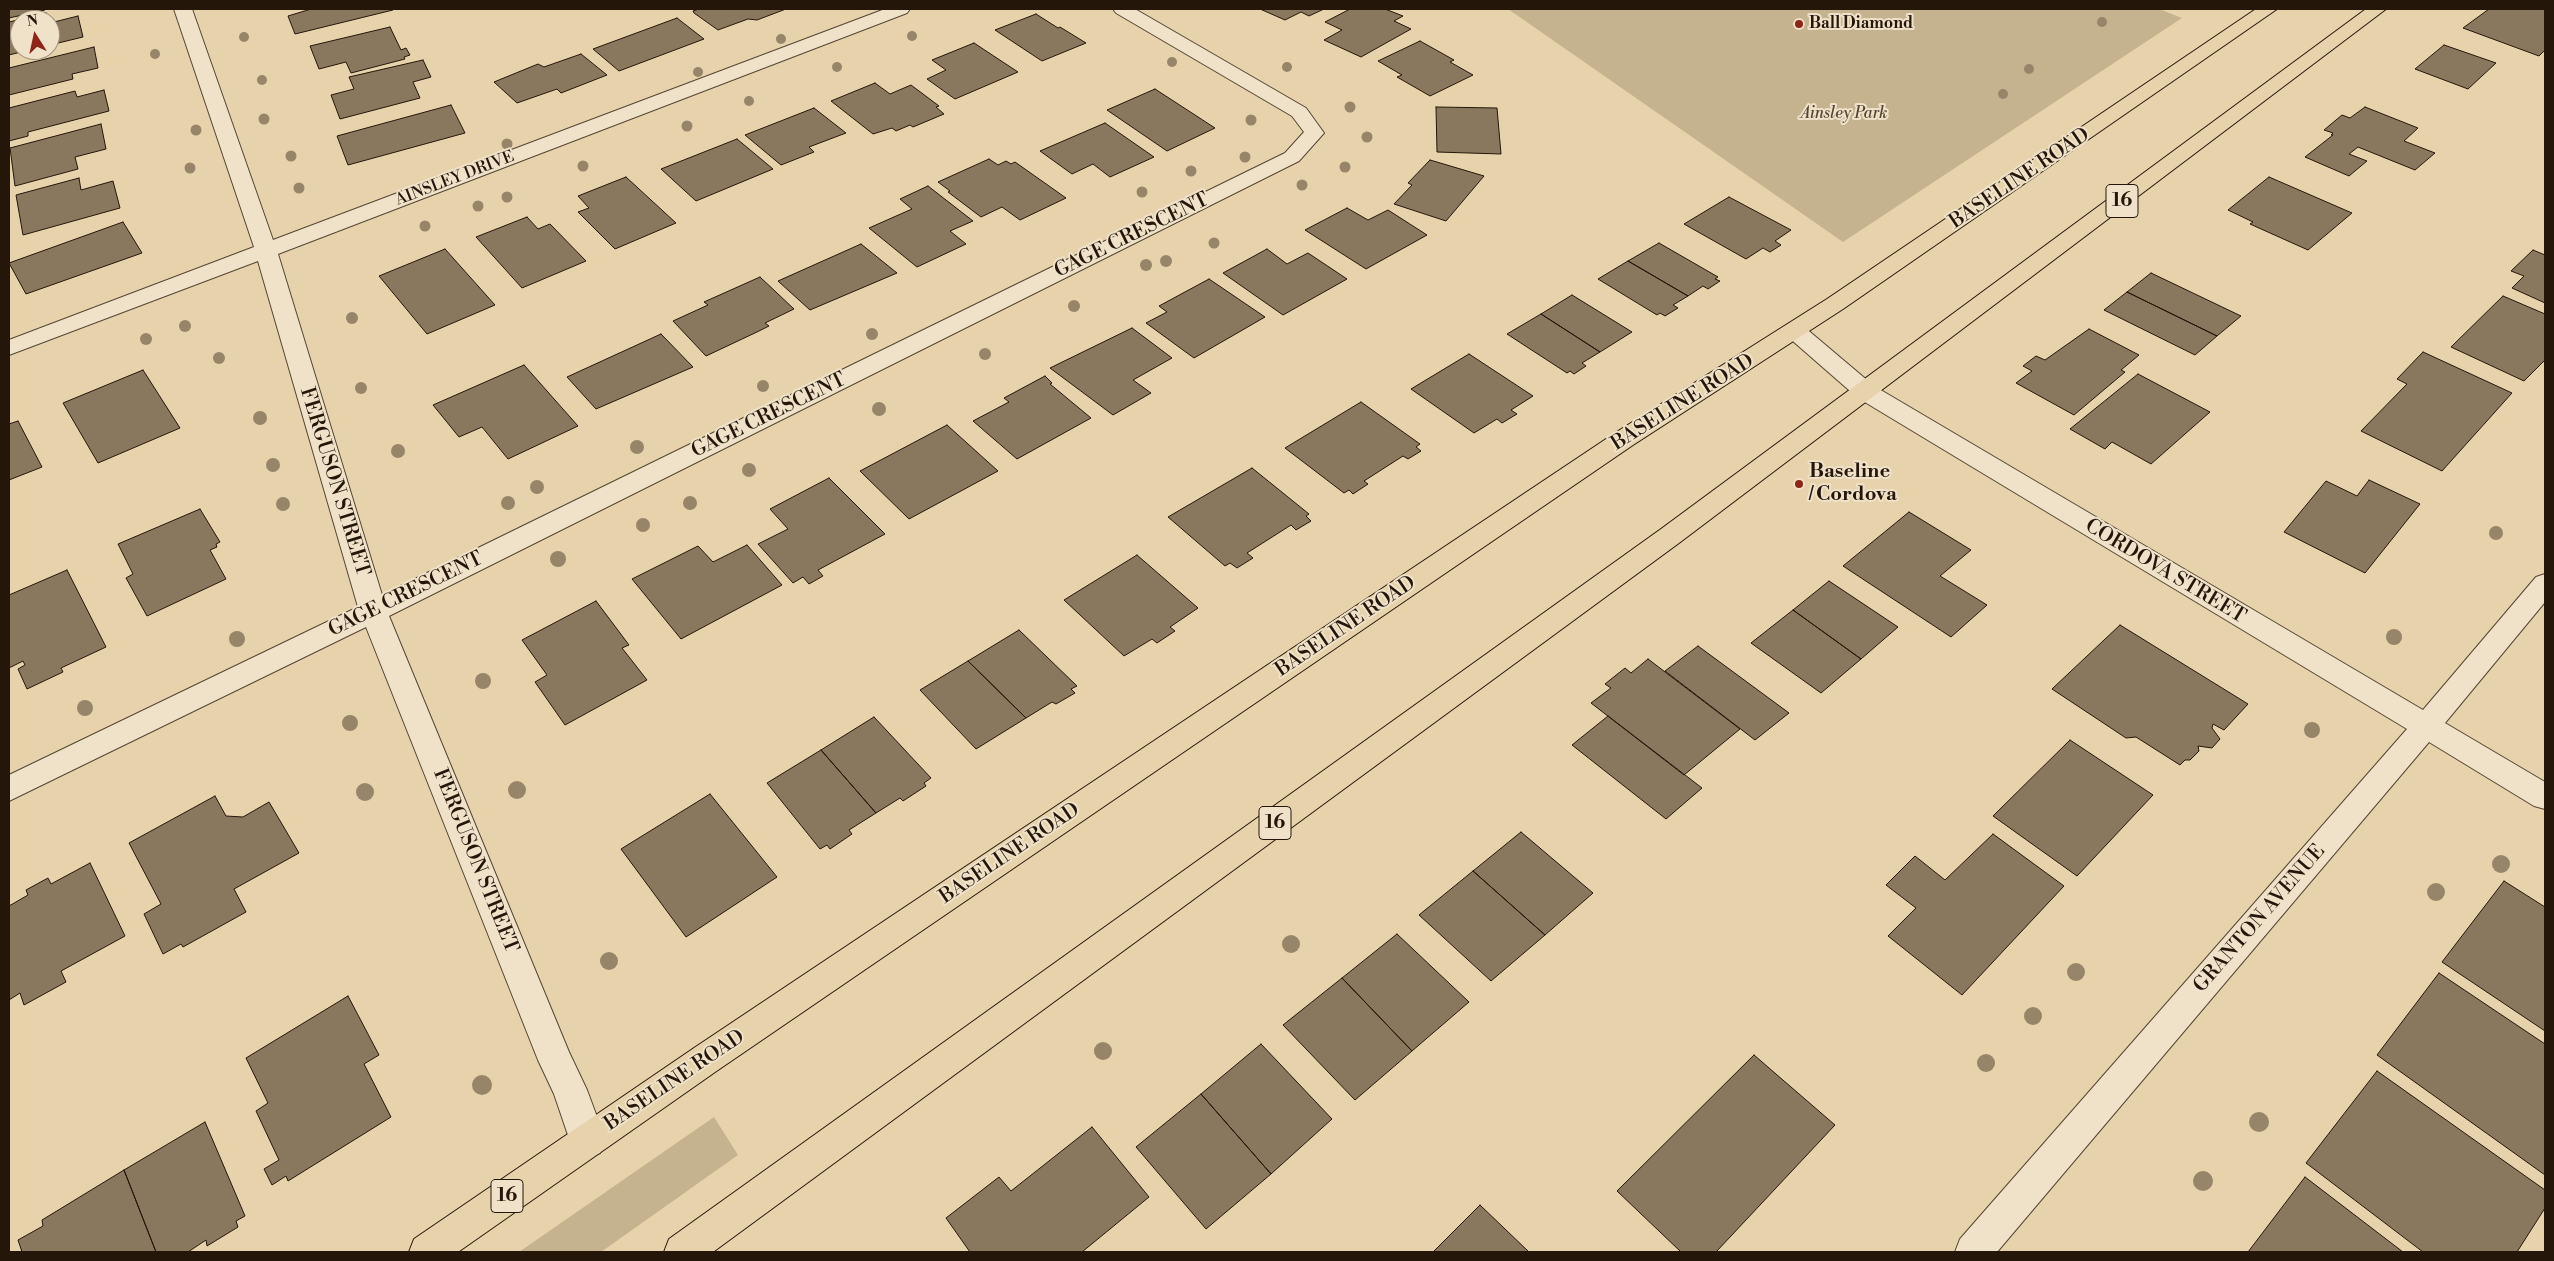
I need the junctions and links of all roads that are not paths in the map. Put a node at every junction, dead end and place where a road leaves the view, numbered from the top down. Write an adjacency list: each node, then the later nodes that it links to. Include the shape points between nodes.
1 (183, 9): 6 (street, FERGUSON STREET)
2 (900, 9): 6 (street, AINSLEY DRIVE)
3 (1122, 9): 11 (street, GAGE CRESCENT, via 1299,112 1314,133 1292,157)
4 (2268, 9): 7 (main road, BASELINE ROAD / 16)
5 (2377, 9): 9 (main road, 16)
6 (266, 251): 8 (street, AINSLEY DRIVE); 11 (street, FERGUSON STREET)
7 (1796, 331): 9 (street, CORDOVA STREET); 15 (main road, BASELINE ROAD / 16, via 1624,439)
8 (9, 348)
9 (1866, 392): 12 (street, CORDOVA STREET); 17 (main road, 16)
10 (2545, 584): 12 (street, GRANTON AVENUE)
11 (373, 612): 13 (street, GAGE CRESCENT); 15 (street, FERGUSON STREET, via 570,1090)
12 (2426, 728): 14 (street, CORDOVA STREET); 18 (street, GRANTON AVENUE)
13 (9, 789)
14 (2545, 797)
15 (588, 1141): 16 (main road, BASELINE ROAD / 16)
16 (427, 1252)
17 (682, 1252)
18 (1973, 1252)

